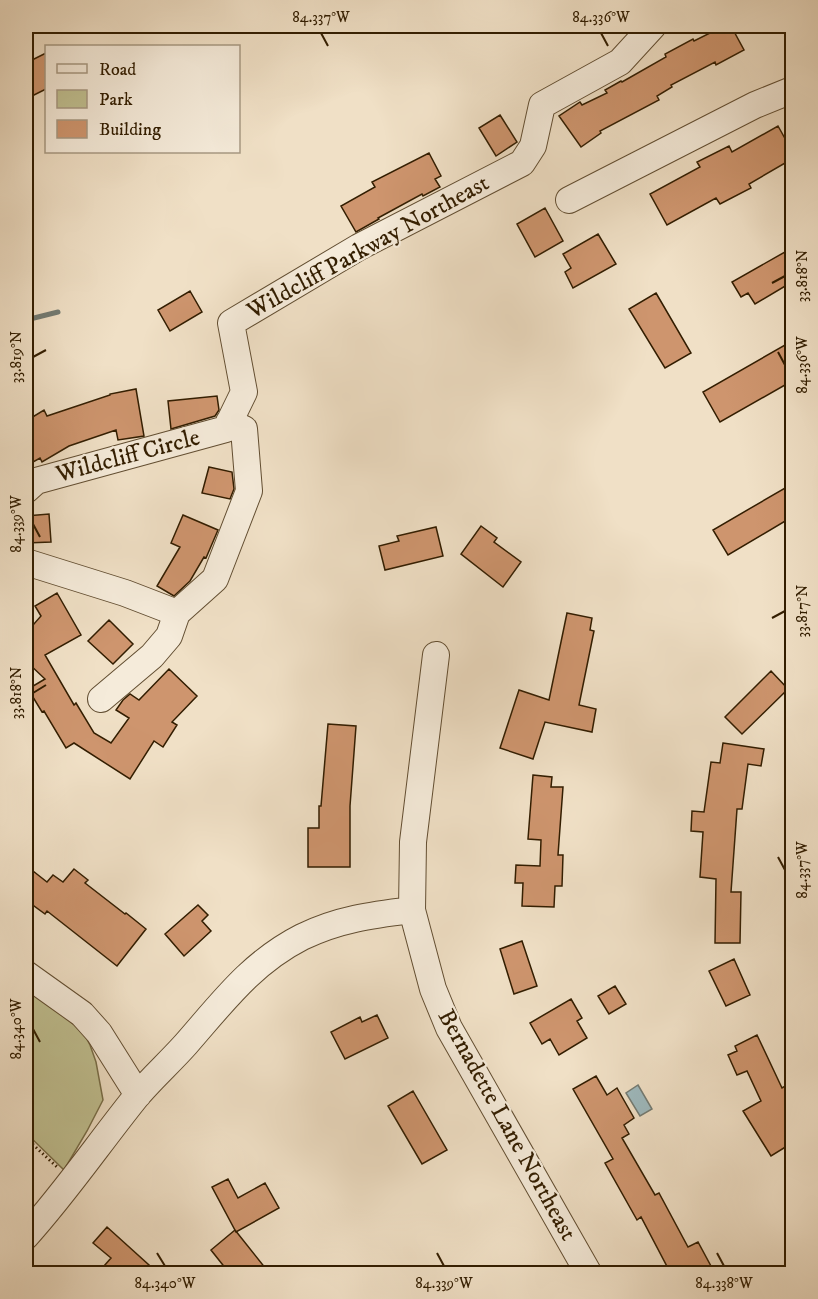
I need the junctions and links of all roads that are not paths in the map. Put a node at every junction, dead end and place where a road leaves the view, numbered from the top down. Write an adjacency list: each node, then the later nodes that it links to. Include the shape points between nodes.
1 (653, 26): 4 (street, Wildcliff Parkway Northeast, via 620,62 542,105 533,146 522,163 359,247 231,323 244,392)
2 (792, 90): 3 (street)
3 (569, 200)
4 (229, 422): 5 (street, Wildcliff Circle, via 226,429 36,481); 7 (street, via 244,429 249,491 215,579)
5 (26, 490)
6 (26, 562): 7 (street)
7 (177, 613): 9 (street, via 169,636 152,656)
8 (436, 655): 10 (street, Bernadette Lane Northeast, via 413,842)
9 (101, 699)
10 (412, 910): 12 (street, via 330,925 276,954 222,1001); 14 (street, Bernadette Lane Northeast, via 433,989 449,1028)
11 (26, 974): 12 (street, via 82,1014)
12 (138, 1095): 13 (street)
13 (26, 1236)
14 (590, 1274)

